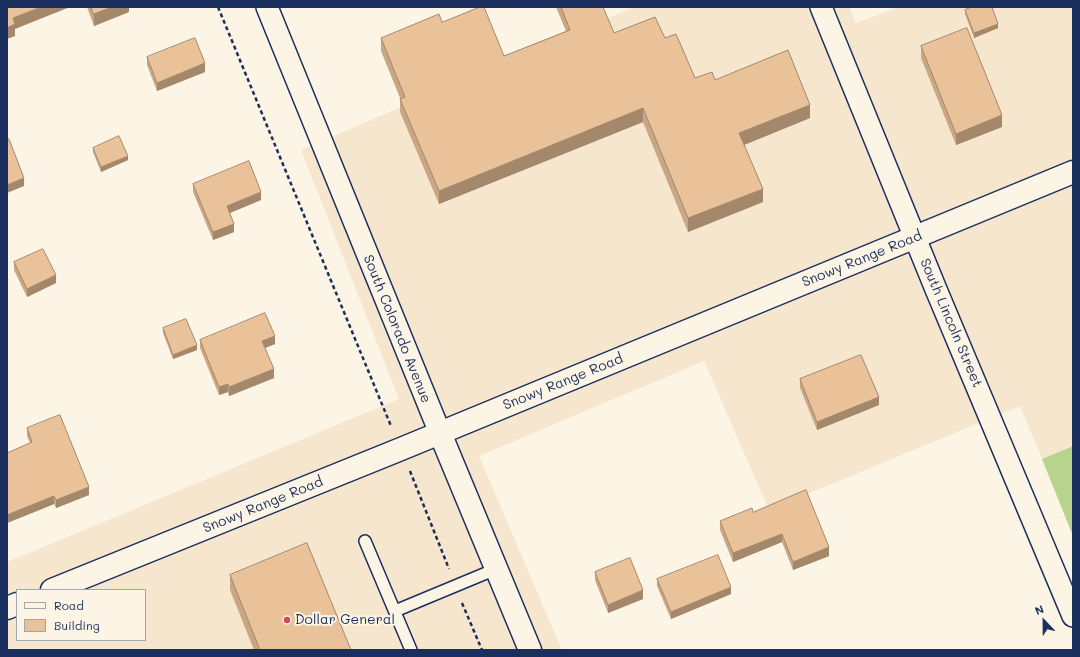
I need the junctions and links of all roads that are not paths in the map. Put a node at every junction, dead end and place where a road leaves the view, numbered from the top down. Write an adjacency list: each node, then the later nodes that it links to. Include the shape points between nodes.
1 (267, 7): 5 (street, South Colorado Avenue)
2 (822, 7): 4 (street, South Lincoln Street)
3 (1073, 172): 4 (main road, Snowy Range Road)
4 (915, 237): 5 (main road, Snowy Range Road); 10 (street, South Lincoln Street)
5 (440, 433): 7 (main road, South Colorado Avenue); 8 (main road, Snowy Range Road)
6 (365, 541): 9 (lane)
7 (496, 569): 9 (lane); 12 (main road, South Colorado Avenue)
8 (54, 589)
9 (394, 611): 11 (lane)
10 (1073, 616)
11 (411, 650)
12 (530, 650)

